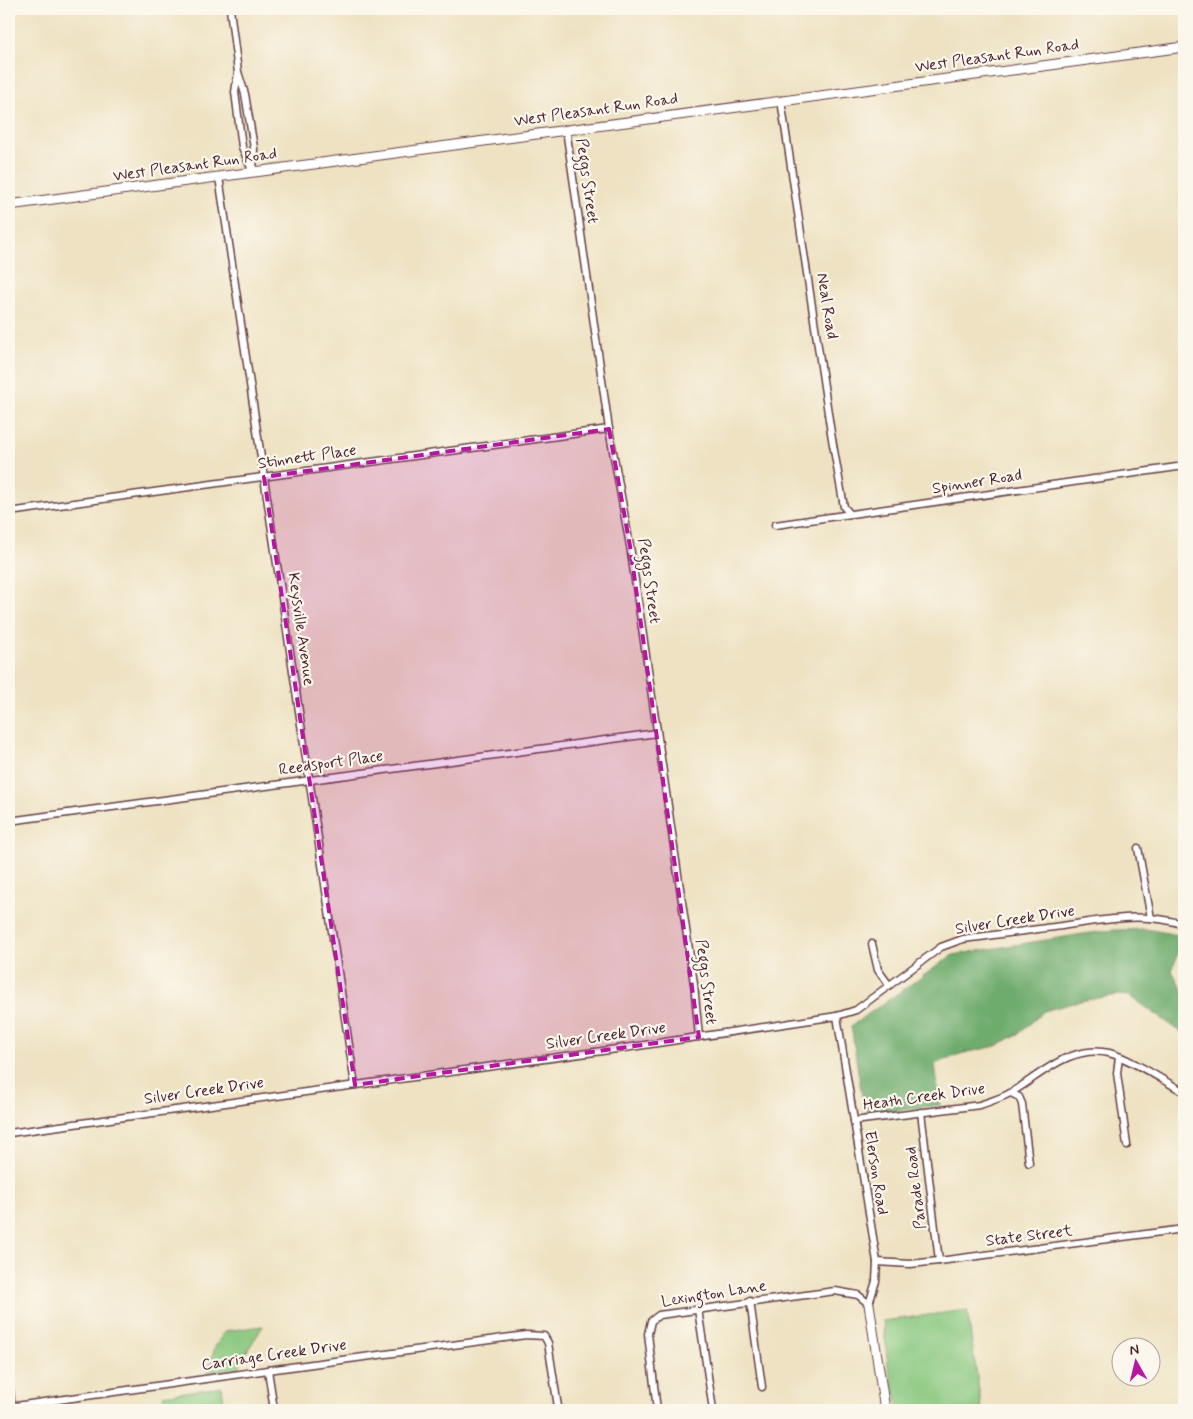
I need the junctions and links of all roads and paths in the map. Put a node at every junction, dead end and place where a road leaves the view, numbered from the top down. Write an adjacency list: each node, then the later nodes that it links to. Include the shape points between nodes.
1 (230, 9): 3 (street)
2 (1184, 47): 4 (main road, West Pleasant Run Road)
3 (238, 72): 6 (street, via 254,148); 6 (street, via 235,92 242,148)
4 (781, 100): 5 (main road, West Pleasant Run Road); 13 (street, Neal Road, via 831,433 844,507)
5 (566, 129): 6 (main road, West Pleasant Run Road); 9 (street, Peggs Street)
6 (253, 172): 7 (main road, West Pleasant Run Road)
7 (219, 177): 8 (main road, West Pleasant Run Road); 11 (street, Keysville Avenue)
8 (10, 204)
9 (609, 429): 11 (street, Stinnett Place); 15 (street, Peggs Street)
10 (1184, 466): 13 (street, Spinner Road)
11 (264, 476): 12 (street, Stinnett Place); 16 (street, Keysville Avenue)
12 (9, 512)
13 (850, 514): 14 (street, Spinner Road)
14 (774, 525)
15 (657, 733): 16 (street, Reedsport Place); 24 (street, Peggs Street)
16 (310, 779): 17 (street, Reedsport Place); 26 (street, Keysville Avenue)
17 (9, 822)
18 (1138, 848): 19 (street)
19 (1151, 918): 20 (street, Silver Creek Drive); 22 (street, Silver Creek Drive, via 1115,919 963,939 941,947)
20 (1184, 925)
21 (872, 944): 22 (street, via 878,970)
22 (889, 985): 23 (street, Silver Creek Drive, via 856,1010)
23 (837, 1016): 24 (street, Silver Creek Drive); 30 (street, Elerson Road)
24 (699, 1037): 26 (street, Silver Creek Drive)
25 (1119, 1057): 27 (street, Heath Creek Drive); 28 (street, Heath Creek Drive, via 1093,1051 1073,1054); 32 (street, via 1117,1073)
26 (355, 1084): 31 (street, Silver Creek Drive)
27 (1184, 1092)
28 (1011, 1093): 29 (street, Heath Creek Drive, via 980,1105); 33 (street, via 1019,1097 1022,1104)
29 (921, 1112): 30 (street, Heath Creek Drive); 35 (street, Parade Road)
30 (854, 1121): 36 (street, Elerson Road)
31 (9, 1133)
32 (1127, 1145)
33 (1029, 1163)
34 (1184, 1229): 35 (street, State Street)
35 (938, 1261): 36 (street, State Street, via 910,1264)
36 (877, 1262): 38 (street, Elerson Road, via 876,1281)
37 (750, 1301): 38 (street, Lexington Lane, via 835,1291 858,1295); 39 (street, Lexington Lane); 41 (street)
38 (869, 1304): 48 (main road)
39 (698, 1309): 46 (street, Lexington Lane, via 659,1315 651,1321 648,1334); 47 (street)
40 (268, 1370): 43 (street, Carriage Creek Drive); 44 (street); 45 (street, Carriage Creek Drive, via 526,1335 544,1336 548,1343)
41 (762, 1386)
42 (9, 1391): 43 (main road)
43 (10, 1408)
44 (274, 1410)
45 (557, 1410)
46 (657, 1410)
47 (713, 1410)
48 (885, 1410)

